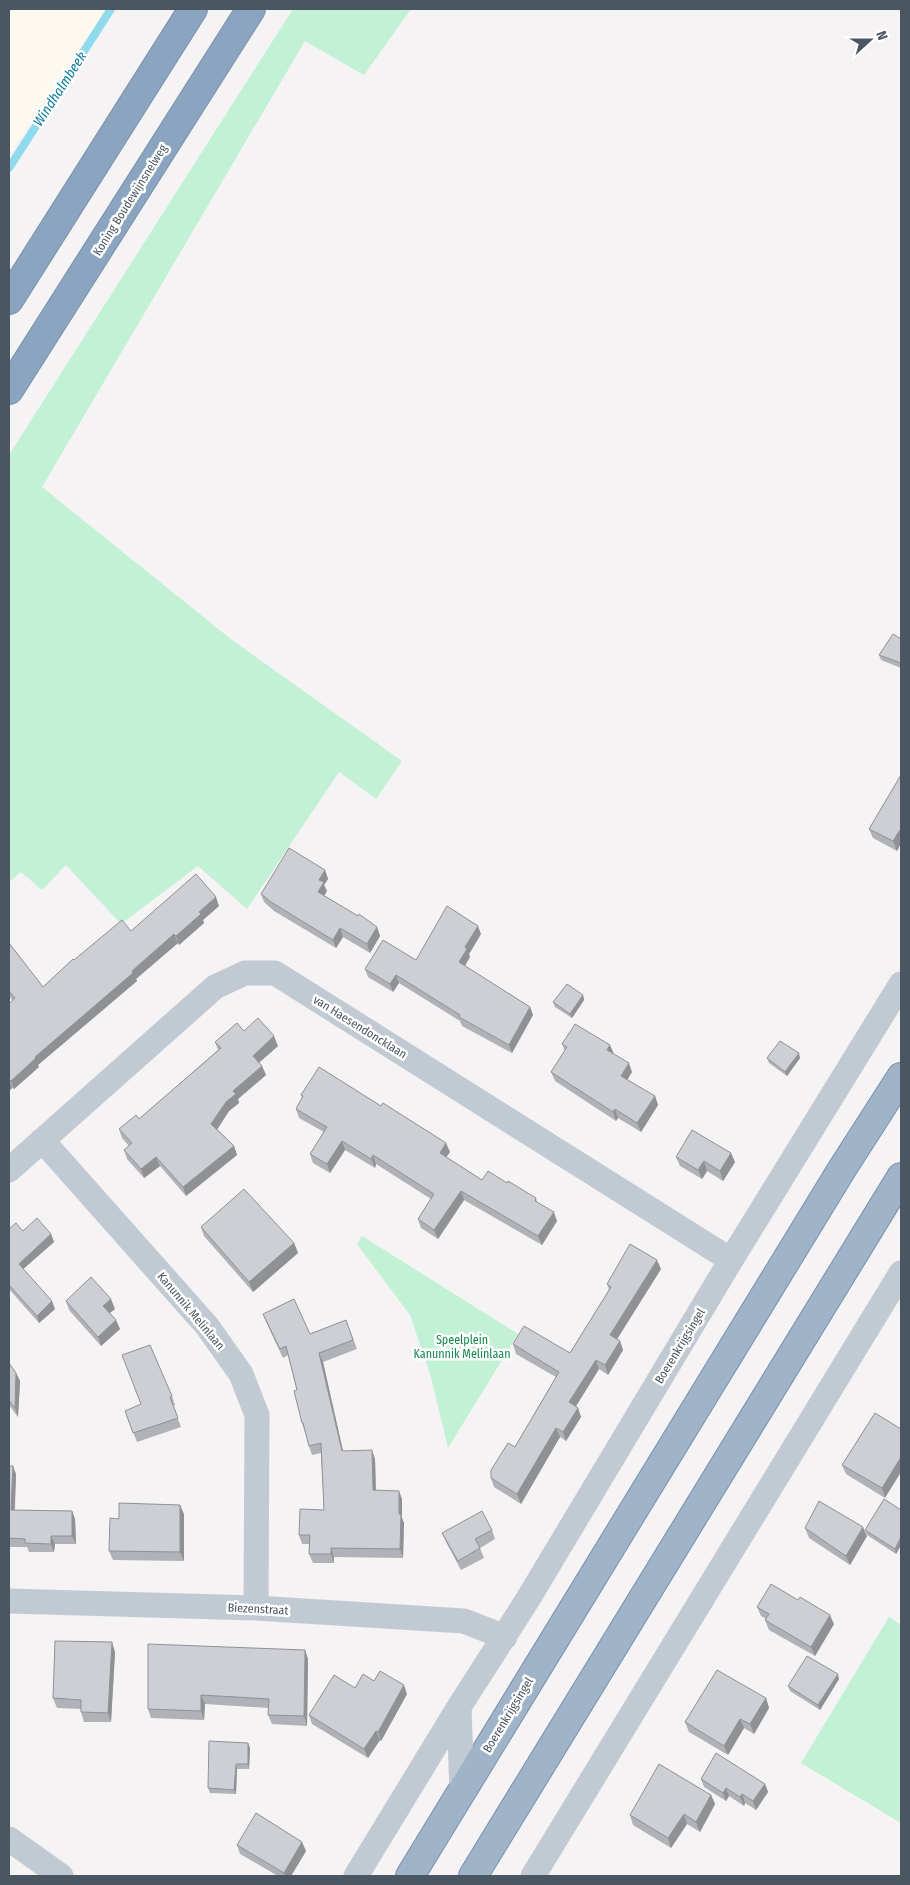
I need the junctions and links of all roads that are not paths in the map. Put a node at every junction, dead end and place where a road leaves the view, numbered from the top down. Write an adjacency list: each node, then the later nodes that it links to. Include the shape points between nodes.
1 (193, 9): 3 (highway)
2 (251, 9): 4 (highway, Koning Boudewijnsnelweg)
3 (9, 300)
4 (9, 390)
5 (901, 984): 10 (street, Boerenkrijgsingel)
6 (901, 1077): 16 (highway, Boerenkrijgsingel)
7 (42, 1140): 8 (street, van Haesendoncklaan); 10 (street, van Haesendoncklaan, via 215,987 244,973 275,973); 13 (street, Kanunnik Melinlaan, via 207,1326 241,1374 257,1415)
8 (9, 1170)
9 (901, 1177): 21 (highway)
10 (731, 1260): 14 (street, Boerenkrijgsingel)
11 (901, 1273): 22 (street)
12 (9, 1602): 13 (street, Biezenstraat)
13 (256, 1608): 14 (street, Biezenstraat, via 464,1621)
14 (505, 1637): 15 (street, Boerenkrijgsingel)
15 (458, 1707): 16 (street); 19 (street, Boerenkrijgsingel)
16 (462, 1792): 20 (highway, Boerenkrijgsingel)
17 (9, 1839): 18 (street)
18 (61, 1876)
19 (356, 1876)
20 (410, 1876)
21 (473, 1876)
22 (533, 1876)

